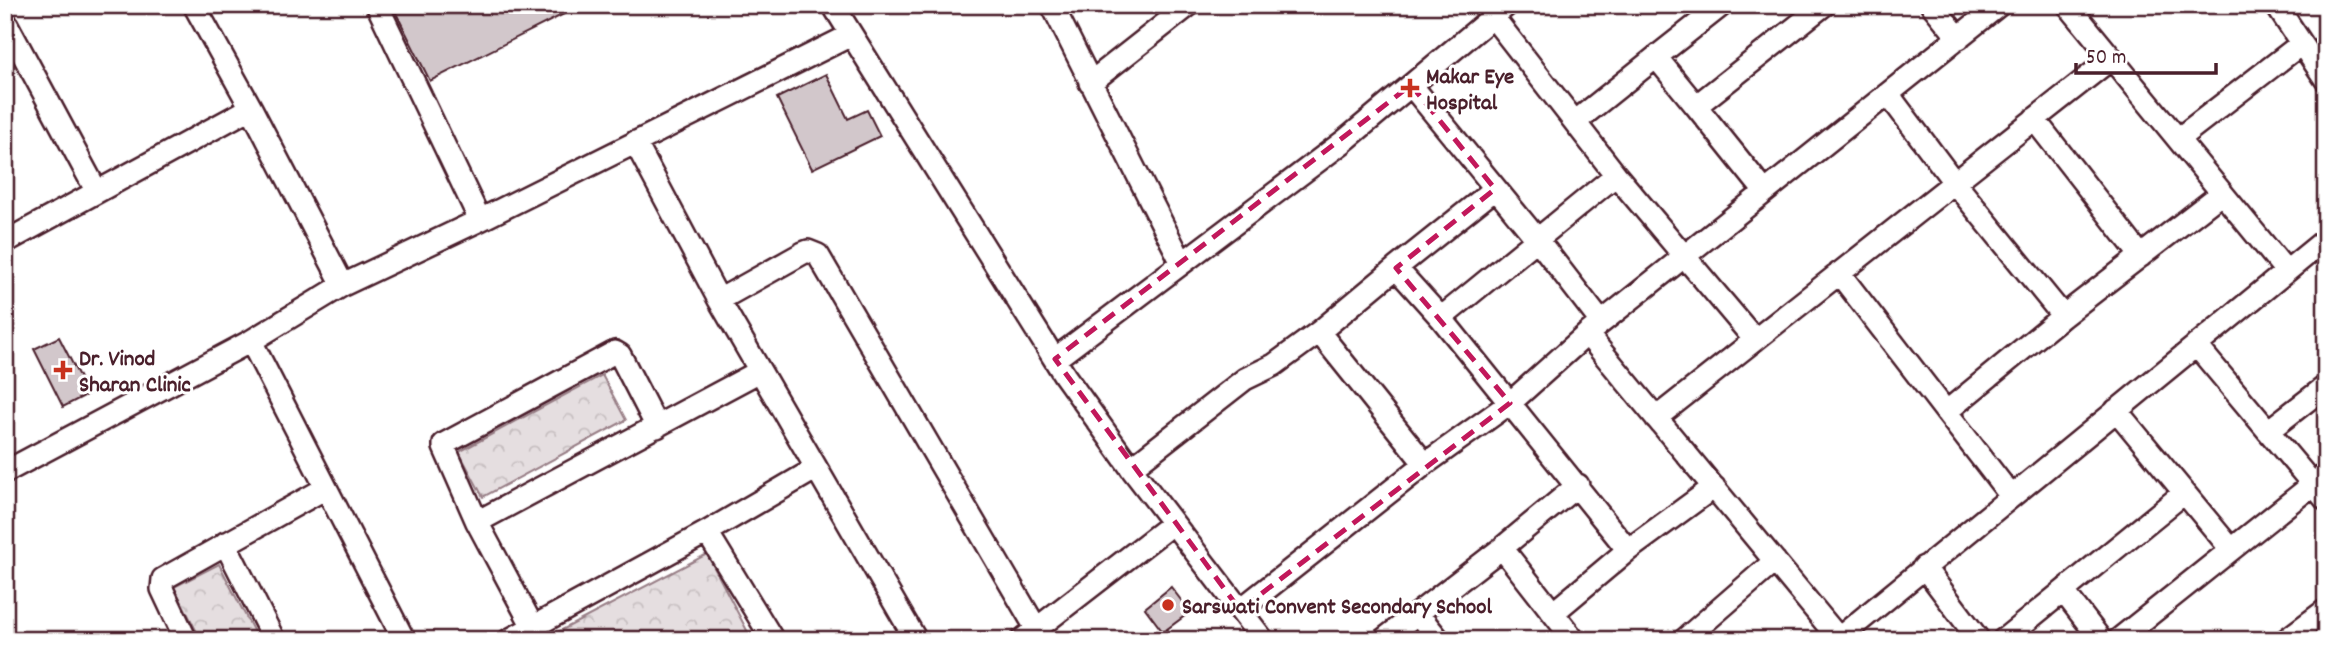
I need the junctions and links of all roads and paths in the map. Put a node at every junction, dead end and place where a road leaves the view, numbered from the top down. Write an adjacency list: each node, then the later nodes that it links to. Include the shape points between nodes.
1 (194, 5): 24 (street)
2 (377, 5): 35 (street)
3 (833, 5): 14 (street)
4 (1052, 5): 20 (street)
5 (1189, 5): 20 (street)
6 (1722, 5): 17 (street)
7 (1932, 5): 15 (street)
8 (1999, 5): 15 (street)
9 (2068, 5): 18 (street)
10 (2276, 5): 16 (street)
11 (1813, 9): 23 (street)
12 (1499, 10): 21 (street); 26 (street)
13 (5, 21): 32 (street)
14 (851, 35): 28 (street); 54 (street)
15 (1959, 38): 22 (street)
16 (2301, 44): 19 (street); 27 (street)
17 (1656, 57): 23 (street); 26 (street)
18 (2112, 58): 25 (street); 27 (street)
19 (2326, 80)
20 (1090, 83): 41 (street)
21 (1411, 85): 31 (street); 41 (street)
22 (1888, 94): 30 (street); 33 (street)
23 (1696, 106): 33 (street)
24 (251, 108): 32 (street); 45 (street)
25 (2034, 120): 30 (street); 40 (street)
26 (1575, 122): 29 (street)
27 (2178, 139): 34 (street)
28 (635, 142): 35 (street); 46 (street)
29 (1616, 174): 36 (street); 39 (street)
30 (1954, 182): 44 (street); 47 (street)
31 (1495, 189): 36 (street); 42 (street)
32 (97, 192): 38 (street)
33 (1765, 192): 39 (street)
34 (2222, 193): 40 (street); 43 (street)
35 (480, 220): 45 (street)
36 (1537, 239): 48 (street); 49 (street)
37 (2326, 239): 43 (street)
38 (5, 242)
39 (1687, 256): 49 (street); 51 (street)
40 (2141, 256): 47 (street)
41 (1182, 263): 54 (street)
42 (1396, 268): 48 (street); 50 (street)
43 (2286, 271): 53 (street)
44 (1839, 273): 51 (street); 59 (street)
45 (343, 285): 52 (street)
46 (719, 300): 55 (street); 88 (street, via 803,253 818,255)
47 (2063, 317): 59 (street)
48 (1441, 318): 57 (street)
49 (1594, 328): 57 (street); 60 (street)
50 (1319, 332): 63 (street); 64 (street, via 1274,365 1245,379)
51 (1755, 340): 60 (street)
52 (251, 341): 66 (street); 70 (street)
53 (2196, 345): 58 (street); 62 (street)
54 (1055, 359): 64 (street)
55 (760, 372): 61 (street); 65 (street)
56 (2326, 386): 62 (street)
57 (1510, 403): 63 (street); 67 (street)
58 (2116, 410): 71 (street); 72 (street)
59 (1946, 412): 72 (street)
60 (1656, 418): 69 (street)
61 (657, 427): 73 (street); 73 (street, via 619,353 613,352 444,444)
62 (2268, 431): 68 (street)
63 (1425, 464): 83 (street)
64 (1131, 468): 74 (street)
65 (815, 469): 75 (street); 95 (street)
66 (5, 472)
67 (1578, 485): 77 (street); 79 (street)
68 (2322, 486): 78 (street)
69 (1714, 487): 79 (street); 80 (street)
70 (326, 488): 76 (street); 92 (street)
71 (2184, 493): 78 (street); 82 (street)
72 (2011, 496): 81 (street)
73 (477, 522): 87 (street)
74 (1173, 523): 83 (street); 88 (street)
75 (708, 532): 87 (street); 94 (street)
76 (225, 543): 90 (street, via 162,582); 91 (street)
77 (1502, 548): 85 (street); 86 (street)
78 (2231, 549): 104 (street)
79 (1628, 550): 85 (street)
80 (1775, 561): 89 (street); 100 (street)
81 (1924, 567): 89 (street); 101 (street)
82 (2064, 592): 102 (street); 103 (street)
83 (1240, 610): 96 (street)
84 (2326, 610): 105 (street)
85 (1553, 613): 99 (street)
86 (1419, 614): 97 (street); 98 (street)
87 (537, 634): 93 (street)
88 (1033, 636)
89 (1840, 639)
90 (186, 640)
91 (274, 640)
92 (404, 640)
93 (509, 640)
94 (773, 640)
95 (916, 640)
96 (1263, 640)
97 (1383, 640)
98 (1439, 640)
99 (1574, 640)
100 (1684, 640)
101 (1979, 640)
102 (2003, 640)
103 (2101, 640)
104 (2118, 640)
105 (2286, 640)

